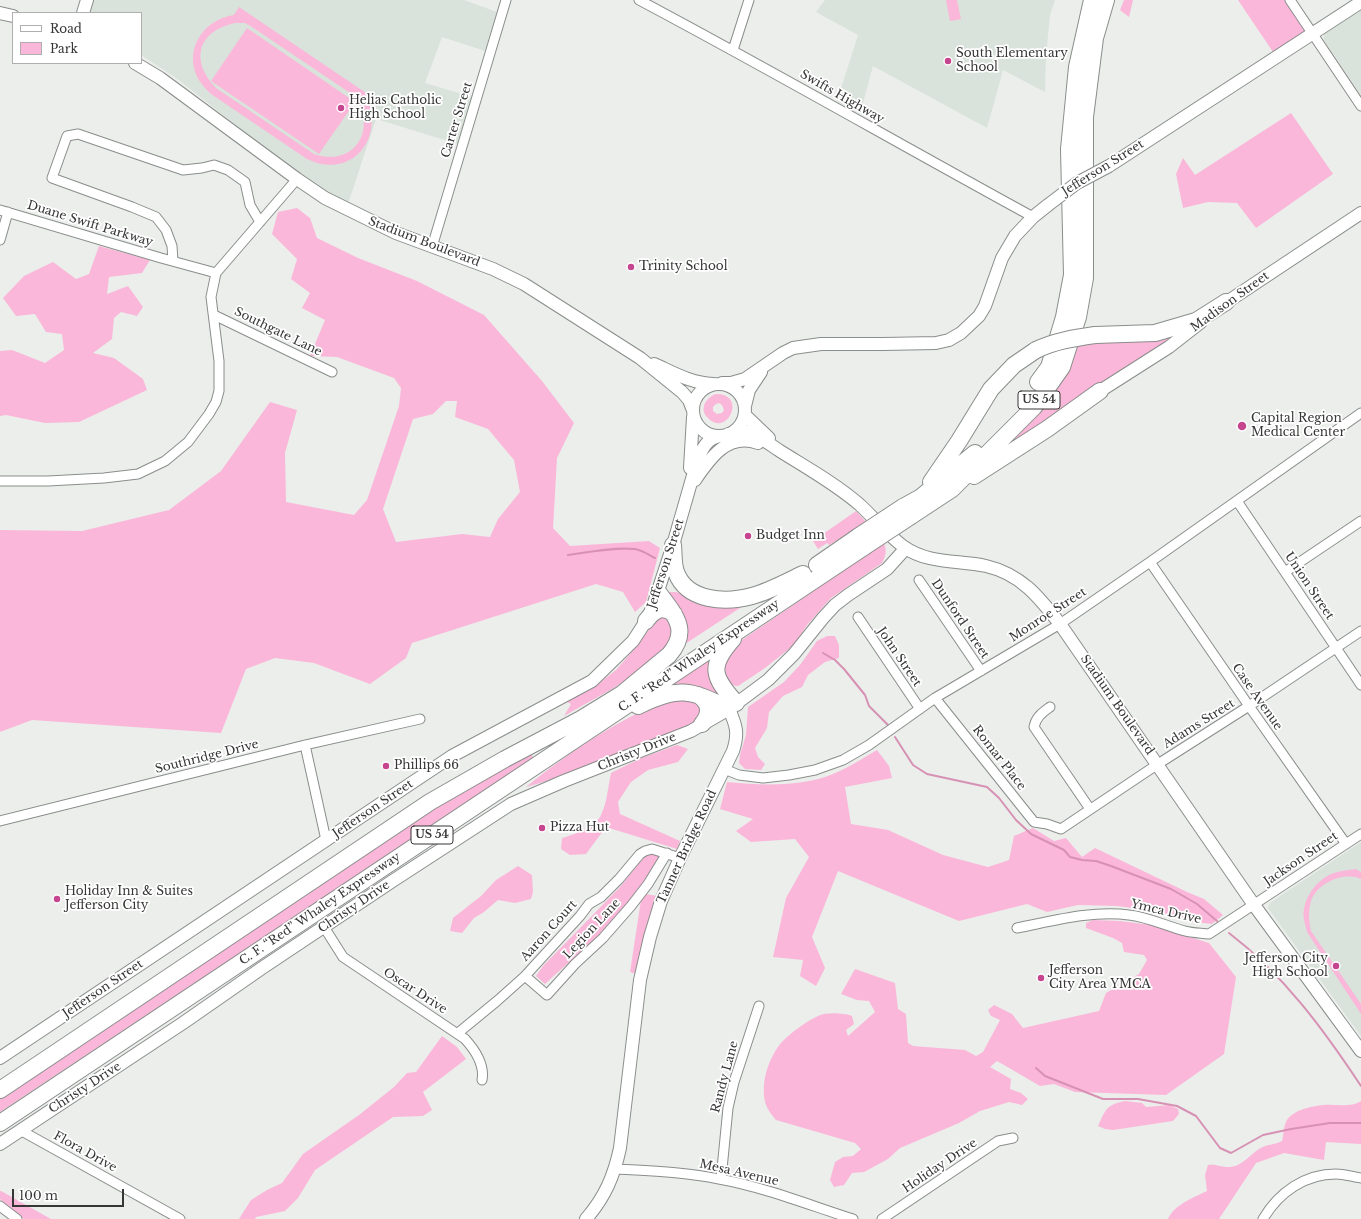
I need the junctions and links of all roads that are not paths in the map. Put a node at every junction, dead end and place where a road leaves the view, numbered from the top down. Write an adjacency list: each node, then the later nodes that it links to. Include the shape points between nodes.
1 (86, 0): 9 (street)
2 (506, 0): 22 (street, Carter Street)
3 (639, 0): 13 (street, Swifts Highway)
4 (748, 0): 13 (street)
5 (1092, 0): 41 (highway, C. F. “Red” Whaley Expressway / US 54, via 1076,67 1069,149 1072,275 1064,317 1049,367 1017,412 974,455)
6 (1106, 0): 39 (highway, C. F. “Red” Whaley Expressway / US 54, via 1095,38 1085,117 1085,278 1078,317 1062,367 1034,407)
7 (1290, 0): 12 (street)
8 (1361, 2): 12 (street, Jefferson Street)
9 (83, 12)
10 (0, 14): 11 (street)
11 (12, 16)
12 (1312, 34): 15 (street); 19 (street, Jefferson Street, bridge, via 1109,166 1077,183)
13 (733, 50): 19 (street, Swifts Highway)
14 (138, 64): 16 (street, Stadium Boulevard, via 172,86)
15 (1361, 106)
16 (297, 179): 20 (street); 22 (street, Stadium Boulevard, via 325,198 365,219)
17 (4, 211): 21 (street); 23 (street, Duane Swift Parkway)
18 (1361, 213): 25 (street, Madison Street)
19 (1033, 216): 28 (street, Jefferson Street, via 1015,236 1002,258 985,306 962,333 936,343 821,344 793,348)
20 (260, 222): 23 (street, Duane Swift Parkway, via 250,205 244,182 228,170 214,165 183,170 78,134 67,136 52,178 156,217 166,230 172,246); 24 (street)
21 (0, 240)
22 (432, 247): 27 (street, Stadium Boulevard, via 493,269 524,284)
23 (173, 262): 24 (street, Duane Swift Parkway)
24 (216, 273): 26 (street, via 211,297)
25 (1226, 302): 31 (street, Madison Street, via 1169,347); 41 (highway, bridge, via 1196,321 1155,333 1071,338 1036,350 1014,365 991,389)
26 (214, 315): 29 (street, Southgate Lane); 38 (street, via 219,361 219,391 216,402 188,442 165,461 138,474 48,481)
27 (640, 358): 30 (street, via 690,380); 33 (street, via 682,392 689,400)
28 (766, 365): 30 (street, via 745,379); 32 (street, via 748,390)
29 (332, 372)
30 (718, 384): 32 (street, via 730,386 738,391 743,398); 33 (street, via 705,387 698,392 694,400)
31 (1100, 391): 39 (highway, via 1047,429)
32 (745, 411): 35 (street, via 742,423 736,430); 37 (street)
33 (693, 413): 35 (street, via 697,425 703,431 711,435); 40 (street)
34 (1361, 413): 42 (street, Monroe Street)
35 (724, 435): 36 (street, via 742,431 753,434); 40 (street, via 713,437 702,449)
36 (779, 451): 37 (street); 40 (street, via 753,441 743,440 729,444 710,458)
37 (792, 458): 47 (street, Stadium Boulevard, via 841,489)
38 (0, 481)
39 (952, 489): 43 (highway, C. F. “Red” Whaley Expressway / US 54)
40 (688, 491): 46 (street, Jefferson Street)
41 (921, 496): 43 (highway, C. F. “Red” Whaley Expressway / US 54)
42 (1237, 500): 48 (street, Monroe Street); 49 (street, Union Street)
43 (907, 512): 45 (highway, C. F. “Red” Whaley Expressway / US 54, bridge)
44 (1361, 521): 49 (street)
45 (861, 542): 50 (highway, C. F. “Red” Whaley Expressway / US 54); 58 (highway, C. F. “Red” Whaley Expressway / US 54)
46 (673, 545): 52 (street, Jefferson Street); 53 (highway, via 676,573 684,585)
47 (906, 548): 57 (street, Stadium Boulevard, via 941,561 985,566 1007,574 1027,585); 66 (street, via 888,569 835,605 794,654 768,680)
48 (1150, 562): 57 (street, Monroe Street); 67 (street, Case Avenue)
49 (1285, 572): 60 (street, Union Street)
50 (803, 574): 53 (highway, via 766,592 743,598 714,598); 64 (highway, C. F. “Red” Whaley Expressway / US 54)
51 (919, 580): 61 (street, Dunford Street)
52 (659, 590): 53 (highway, via 673,588); 54 (highway); 56 (street, Jefferson Street)
53 (694, 593)
54 (674, 614): 56 (highway, via 670,610 658,610); 64 (highway, via 679,622 680,631 675,648)
55 (858, 617): 69 (street, John Street)
56 (646, 621): 80 (street, Jefferson Street, via 633,640 592,681 452,756)
57 (1060, 624): 61 (street, Monroe Street); 74 (street, Stadium Boulevard)
58 (745, 626): 66 (highway, via 721,654 716,670 719,682); 72 (highway, C. F. “Red” Whaley Expressway / US 54)
59 (1361, 631): 60 (street, Adams Street)
60 (1336, 648): 62 (street, Union Street); 67 (street, Adams Street)
61 (981, 671): 65 (street, Monroe Street)
62 (1361, 685)
63 (696, 694): 66 (highway); 71 (highway, via 707,703 706,719); 72 (highway, via 670,693)
64 (618, 697): 93 (highway, C. F. “Red” Whaley Expressway / US 54, via 430,802)
65 (935, 698): 69 (street, Monroe Street); 78 (street, Romar Place, via 1034,822)
66 (733, 706): 71 (street, Christy Drive); 75 (street, Tanner Bridge Road, via 737,734 733,751)
67 (1249, 706): 74 (street, Adams Street); 81 (street, Case Avenue)
68 (1050, 707): 76 (street, via 1039,715 1034,728)
69 (920, 709): 75 (street, Monroe Street, via 843,760 815,770 763,778 739,775)
70 (420, 719): 73 (street, Southridge Drive)
71 (702, 724): 85 (street, Christy Drive, via 691,731 511,804)
72 (590, 729): 94 (highway, C. F. “Red” Whaley Expressway / US 54)
73 (305, 745): 77 (street, Southridge Drive); 80 (street)
74 (1158, 764): 76 (street, Adams Street); 84 (street, Stadium Boulevard)
75 (724, 769): 83 (street, Tanner Bridge Road)
76 (1090, 809): 78 (street, Adams Street, via 1061,829)
77 (0, 821)
78 (1047, 824)
79 (1361, 834): 81 (street, Jackson Street)
80 (326, 840): 91 (street, Jefferson Street)
81 (1346, 844): 84 (street, Jackson Street)
82 (667, 853): 83 (street, Aaron Court); 87 (street, Aaron Court, via 652,849 640,854 601,897 589,904); 87 (street, Legion Lane, via 631,906 547,996)
83 (680, 858): 98 (street, Tanner Bridge Road, via 661,901 640,980)
84 (1254, 905): 86 (street, Ymca Drive, via 1209,934 1185,931 1129,915 1106,914 1079,916); 90 (street, Stadium Boulevard)
85 (324, 927): 89 (street, Oscar Drive, via 343,957); 95 (street, Christy Drive)
86 (1017, 928)
87 (525, 976): 89 (street, Aaron Court)
88 (759, 1006): 100 (street, Randy Lane, via 728,1108)
89 (458, 1033): 92 (street, Oscar Drive, via 477,1056 482,1068)
90 (1361, 1051)
91 (0, 1058)
92 (482, 1080)
93 (0, 1090)
94 (0, 1123)
95 (20, 1130): 97 (street, Christy Drive); 103 (street, Flora Drive)
96 (1013, 1138): 106 (street, Holiday Drive, via 998,1141)
97 (0, 1144)
98 (616, 1169): 100 (street, Mesa Avenue); 104 (street, Tanner Bridge Road, via 607,1189)
99 (1361, 1178): 107 (street, via 1337,1174 1308,1178 1286,1191)
100 (720, 1179): 105 (street, Mesa Avenue)
101 (0, 1206): 102 (street)
102 (17, 1219)
103 (180, 1219)
104 (586, 1219)
105 (853, 1219)
106 (882, 1219)
107 (1263, 1219)

